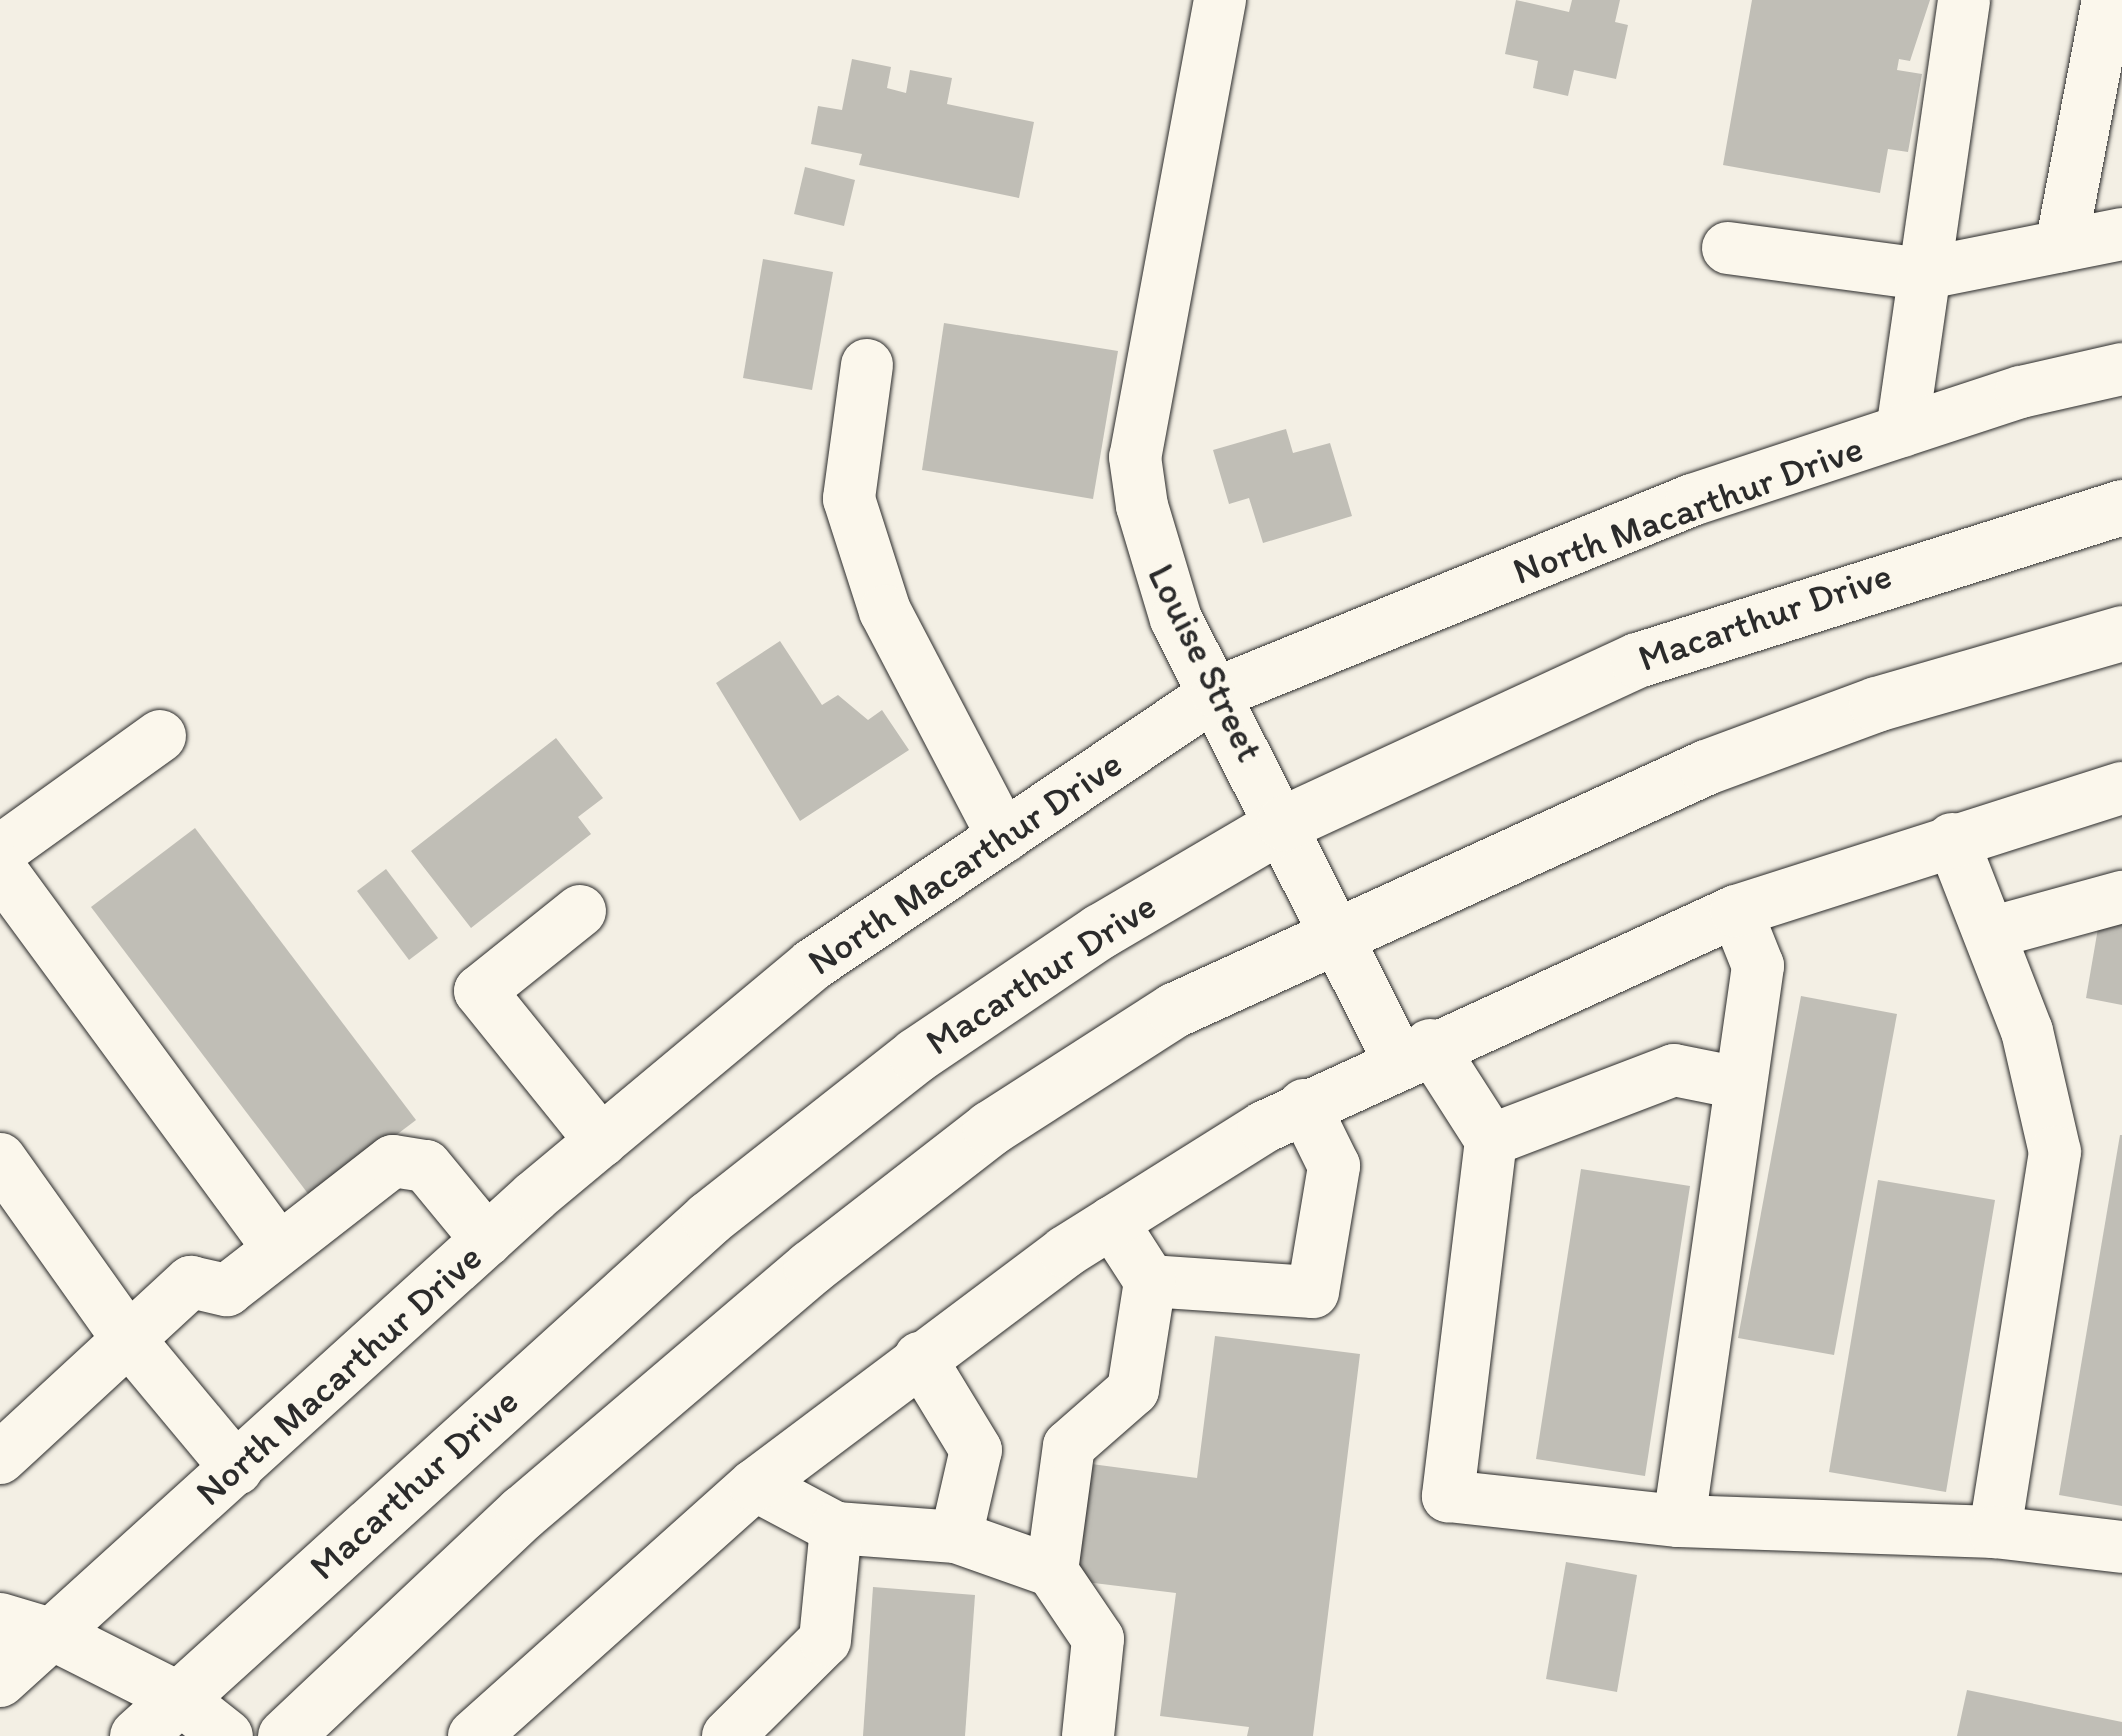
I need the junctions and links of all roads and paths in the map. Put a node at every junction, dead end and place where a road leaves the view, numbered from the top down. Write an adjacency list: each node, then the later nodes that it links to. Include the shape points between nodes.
1 (1220, 0): 13 (street, Louise Street, via 1135,457 1154,562)
2 (1964, 0): 7 (street)
3 (2108, 0): 5 (street)
4 (2122, 234): 5 (street)
5 (2061, 246): 7 (street)
6 (1728, 248): 7 (street)
7 (1922, 274): 10 (street)
8 (866, 365): 17 (street, via 849,499 886,611)
9 (2122, 369): 10 (street, North Macarthur Drive)
10 (1902, 431): 13 (street, North Macarthur Drive, via 1692,500)
11 (2122, 506): 16 (highway, Macarthur Drive, via 1637,660)
12 (2122, 634): 24 (highway, via 1876,704 1706,767)
13 (1217, 693): 16 (street, Louise Street); 17 (street, North Macarthur Drive)
14 (160, 736): 19 (street)
15 (2122, 788): 18 (street)
16 (1284, 822): 24 (street, Louise Street); 50 (highway, Macarthur Drive, via 931,1045 724,1206)
17 (1003, 837): 30 (street, North Macarthur Drive, via 812,964)
18 (1952, 839): 23 (street); 25 (street)
19 (0, 851)
20 (0, 869): 34 (street)
21 (2122, 897): 25 (street)
22 (580, 911): 30 (street, via 480,991)
23 (1736, 911): 26 (street); 27 (street, via 1758,966)
24 (1332, 932): 26 (street, Louise Street); 53 (highway, via 1174,1010 975,1140 523,1512)
25 (1990, 933): 43 (street, via 2027,1031 2055,1152)
26 (1415, 1054): 28 (street); 29 (street, Louise Street)
27 (1739, 1083): 29 (street, via 1674,1070); 41 (street)
28 (1304, 1105): 32 (street); 35 (street, via 1334,1166 1313,1292)
29 (1491, 1140): 41 (street, via 1448,1496)
30 (601, 1141): 33 (street, North Macarthur Drive)
31 (0, 1159): 36 (street)
32 (1112, 1222): 35 (street); 37 (street)
33 (487, 1240): 34 (street, via 426,1166 403,1160); 39 (street, North Macarthur Drive)
34 (279, 1249): 36 (street, via 227,1290 192,1282)
35 (1150, 1280): 46 (street, via 1133,1390 1068,1446)
36 (126, 1336): 38 (street); 39 (street)
37 (920, 1358): 40 (street); 44 (street, via 976,1450)
38 (0, 1458)
39 (237, 1468): 48 (street, North Macarthur Drive)
40 (755, 1484): 42 (street); 54 (street)
41 (1679, 1521): 43 (street)
42 (836, 1528): 44 (street); 55 (street, via 825,1640)
43 (1995, 1532): 45 (street)
44 (956, 1537): 46 (street)
45 (2122, 1548)
46 (1052, 1571): 56 (street, via 1098,1638)
47 (0, 1619): 48 (street)
48 (54, 1635): 49 (street, North Macarthur Drive); 50 (street)
49 (0, 1681)
50 (179, 1698): 51 (highway, Macarthur Drive); 52 (street)
51 (137, 1736)
52 (227, 1736)
53 (285, 1736)
54 (474, 1736)
55 (728, 1736)
56 (1088, 1736)

